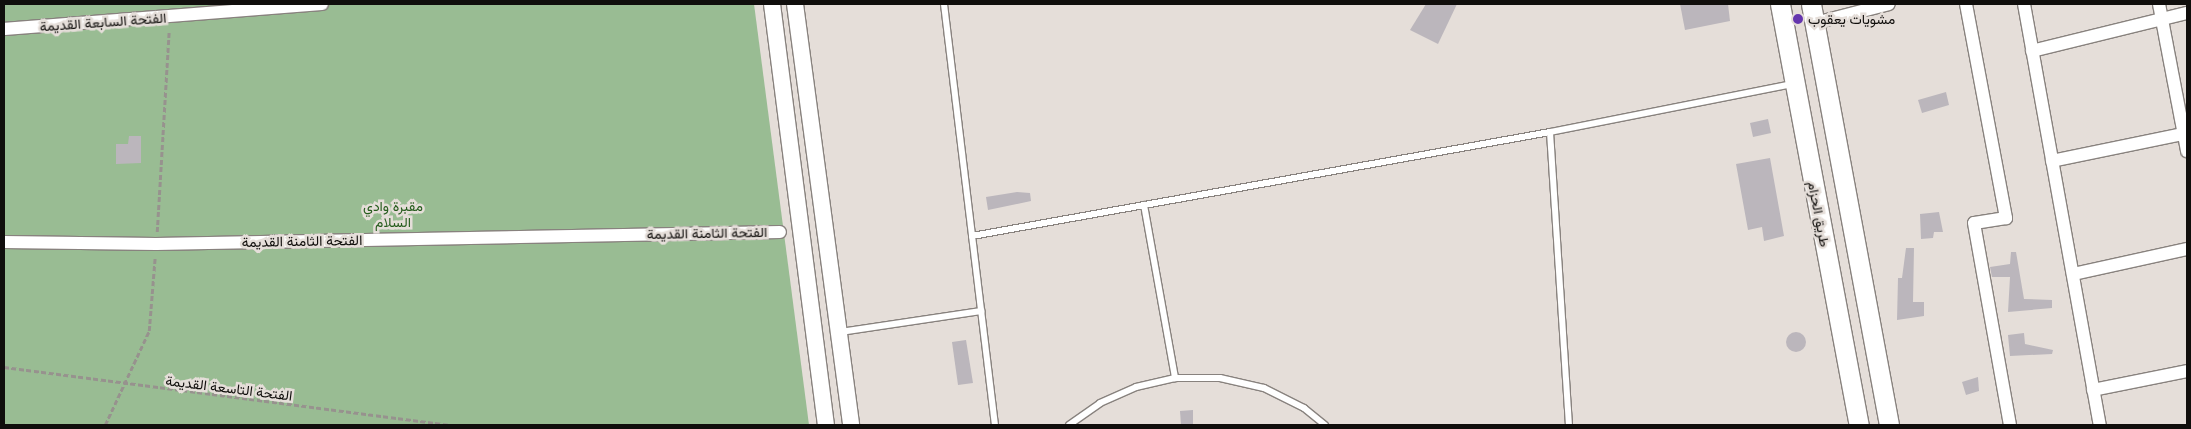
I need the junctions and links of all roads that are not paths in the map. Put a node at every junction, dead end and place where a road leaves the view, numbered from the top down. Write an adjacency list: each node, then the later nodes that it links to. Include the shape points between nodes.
1 (322, 4): 14 (street, الفتحة السابعة القديمة)
2 (772, 4): 32 (street)
3 (795, 4): 28 (street)
4 (944, 4): 23 (lane)
5 (1780, 4): 16 (main road, طريق الحزام)
6 (1811, 4): 13 (main road)
7 (1889, 4): 13 (street)
8 (1966, 4): 40 (street, via 2006,218 1974,223)
9 (2024, 4): 15 (street)
10 (2158, 4): 12 (street)
11 (2187, 13): 12 (street)
12 (2162, 18): 15 (street); 18 (street)
13 (1814, 24): 39 (main road)
14 (4, 29)
15 (2032, 51): 20 (street)
16 (1795, 83): 17 (lane); 38 (main road, طريق الحزام)
17 (1550, 132): 21 (lane); 37 (lane)
18 (2185, 133): 19 (street); 20 (street)
19 (2187, 151)
20 (2052, 161): 26 (street)
21 (1144, 205): 23 (lane); 30 (lane)
22 (780, 232): 24 (street, الفتحة الثامنة القديمة, via 156,244)
23 (972, 236): 27 (lane)
24 (4, 242)
25 (2187, 248): 26 (street)
26 (2073, 274): 31 (street)
27 (981, 312): 28 (lane); 34 (lane)
28 (838, 332): 33 (street)
29 (2187, 371): 31 (street)
30 (1175, 378): 35 (lane, via 1136,387 1100,403); 36 (lane, via 1220,378 1264,388 1304,408)
31 (2093, 390): 41 (street)
32 (826, 425)
33 (851, 425)
34 (995, 425)
35 (1069, 425)
36 (1325, 425)
37 (1569, 425)
38 (1859, 425)
39 (1889, 425)
40 (2010, 425)
41 (2100, 425)

